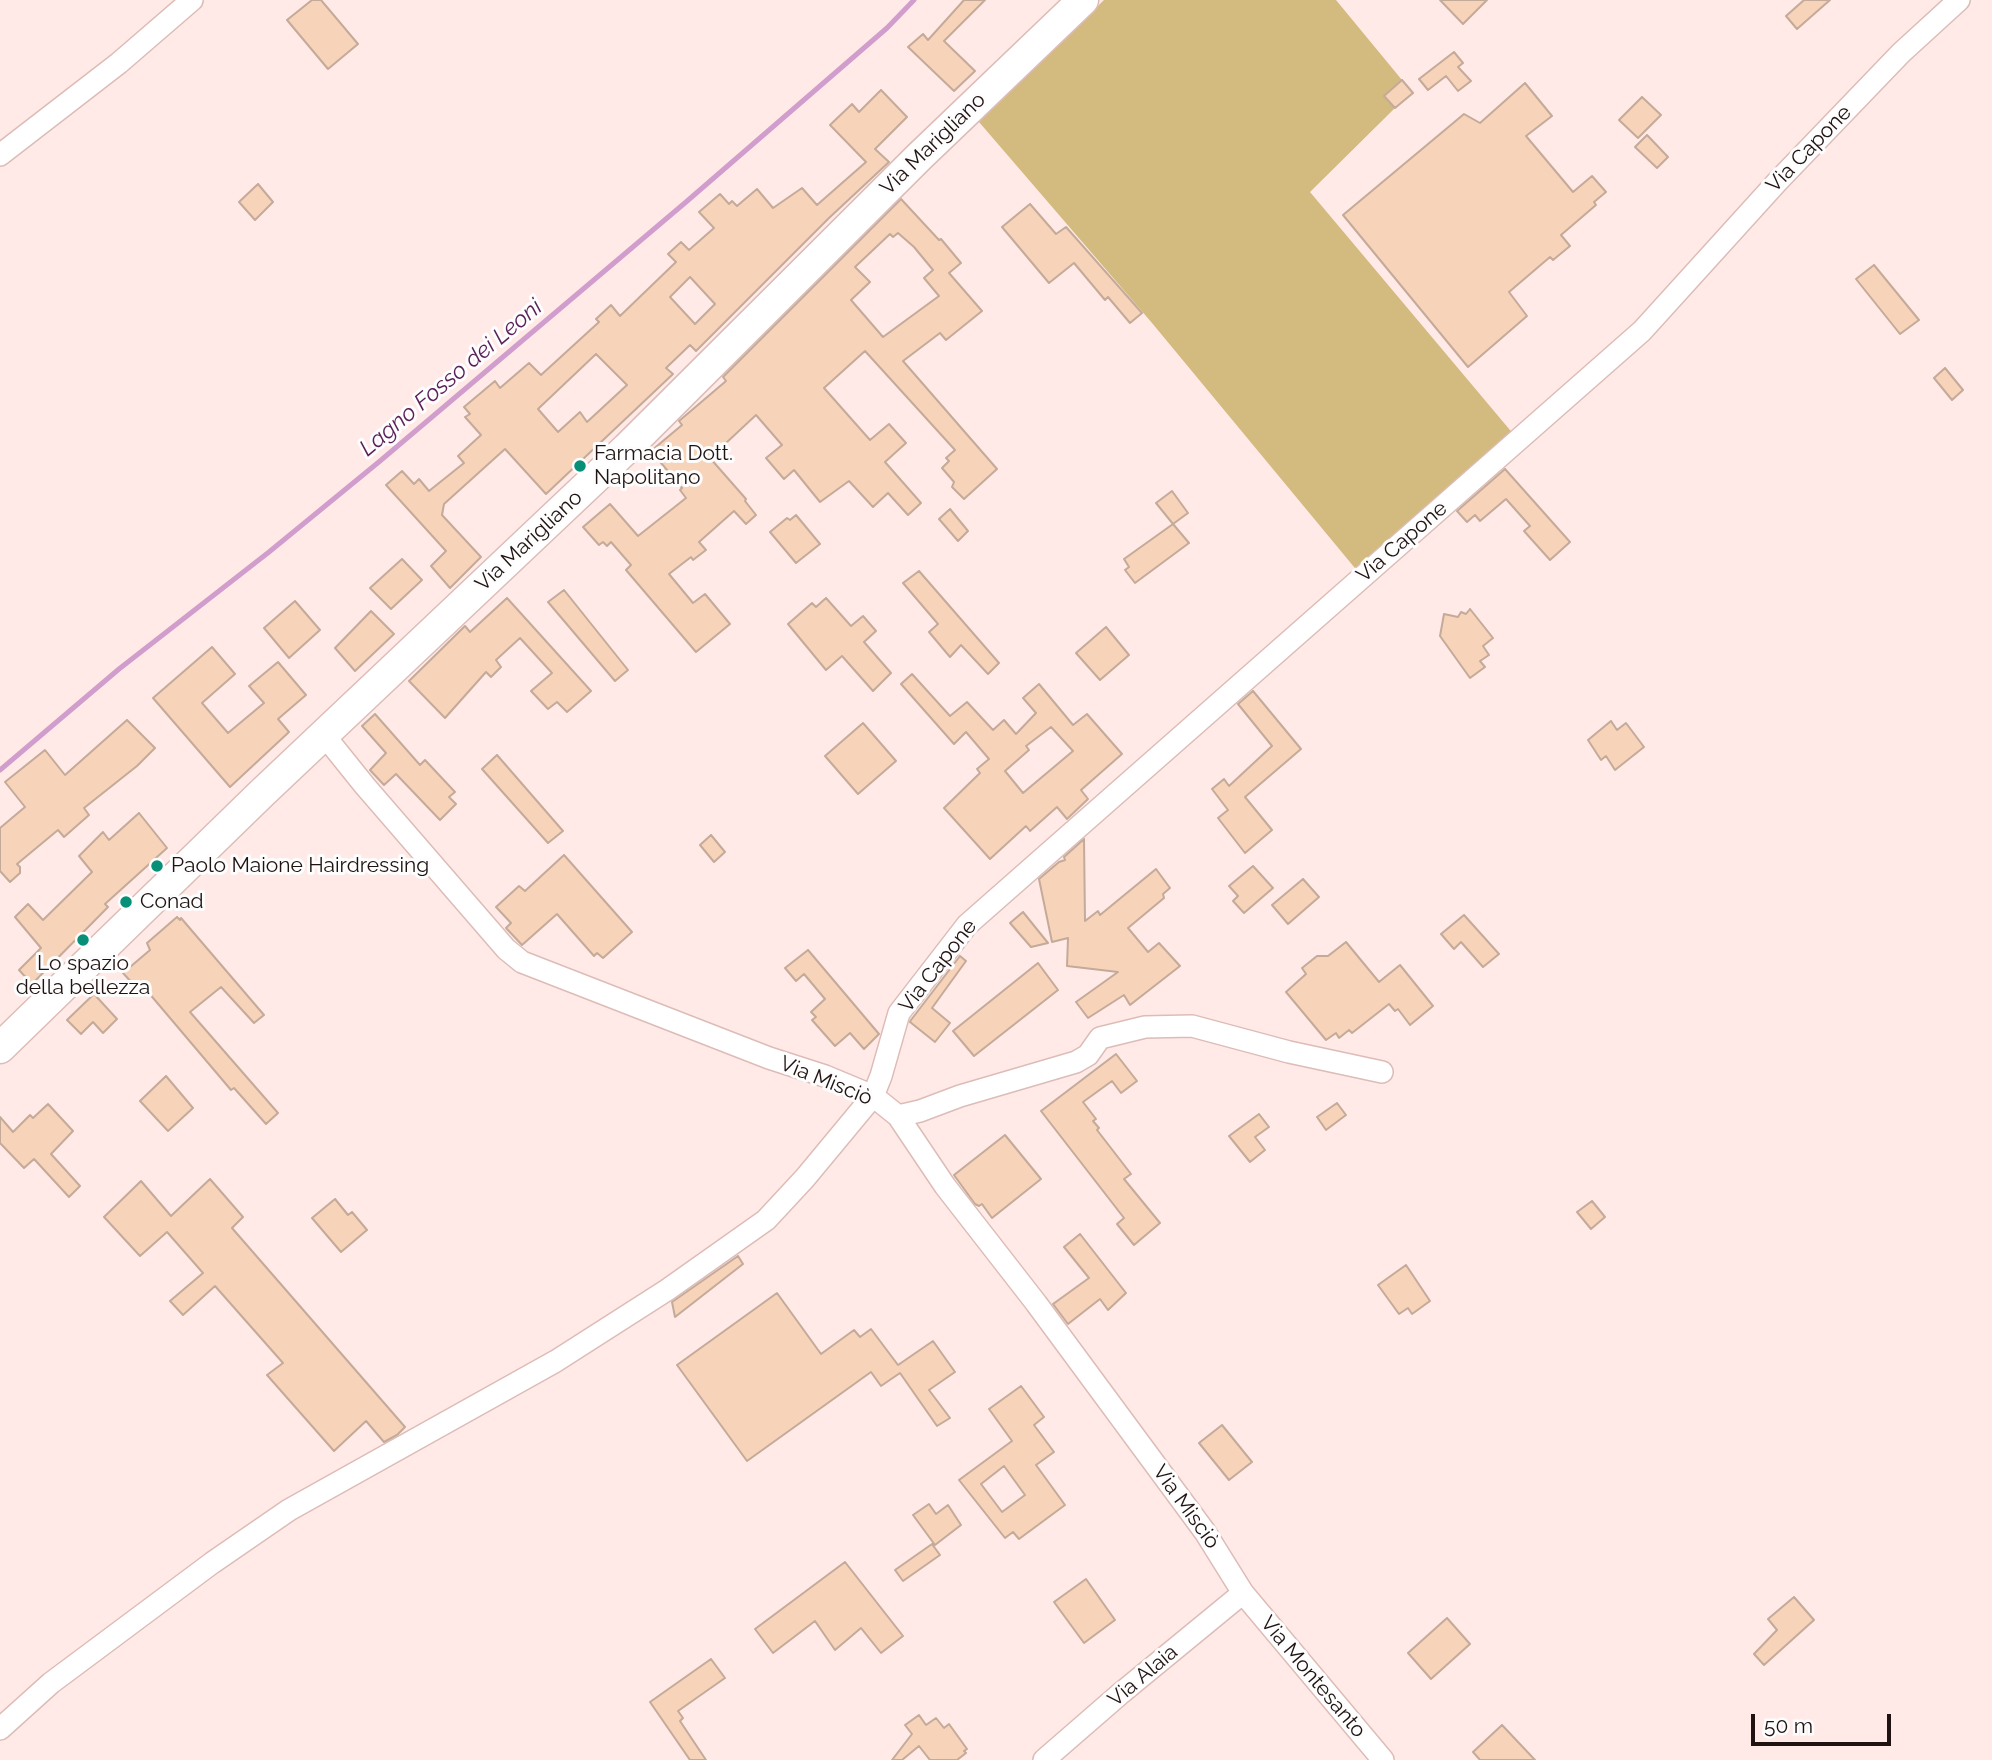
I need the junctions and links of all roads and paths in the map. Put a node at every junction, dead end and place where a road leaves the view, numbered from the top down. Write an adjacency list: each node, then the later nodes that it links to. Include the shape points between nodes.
1 (192, 0): 4 (street)
2 (1083, 0): 5 (street, Via Marigliano, via 627,448)
3 (1959, 0): 8 (street, Via Capone, via 1901,53 1778,181 1642,331 967,925 899,1013)
4 (0, 155)
5 (324, 734): 6 (street, Via Marigliano); 8 (street, Via Misciò, via 522,962)
6 (0, 1048)
7 (1382, 1072): 9 (street, via 1192,1027 1145,1027 1100,1038 1088,1055 1076,1062)
8 (873, 1096): 9 (street, Via Misciò); 11 (street, via 766,1220 731,1246 556,1361 289,1510 51,1683)
9 (898, 1116): 10 (street, Via Misciò, via 945,1186 1205,1532)
10 (1243, 1593): 12 (street, Via Alaia); 13 (street, Via Montesanto)
11 (0, 1729)
12 (1044, 1760)
13 (1383, 1760)

